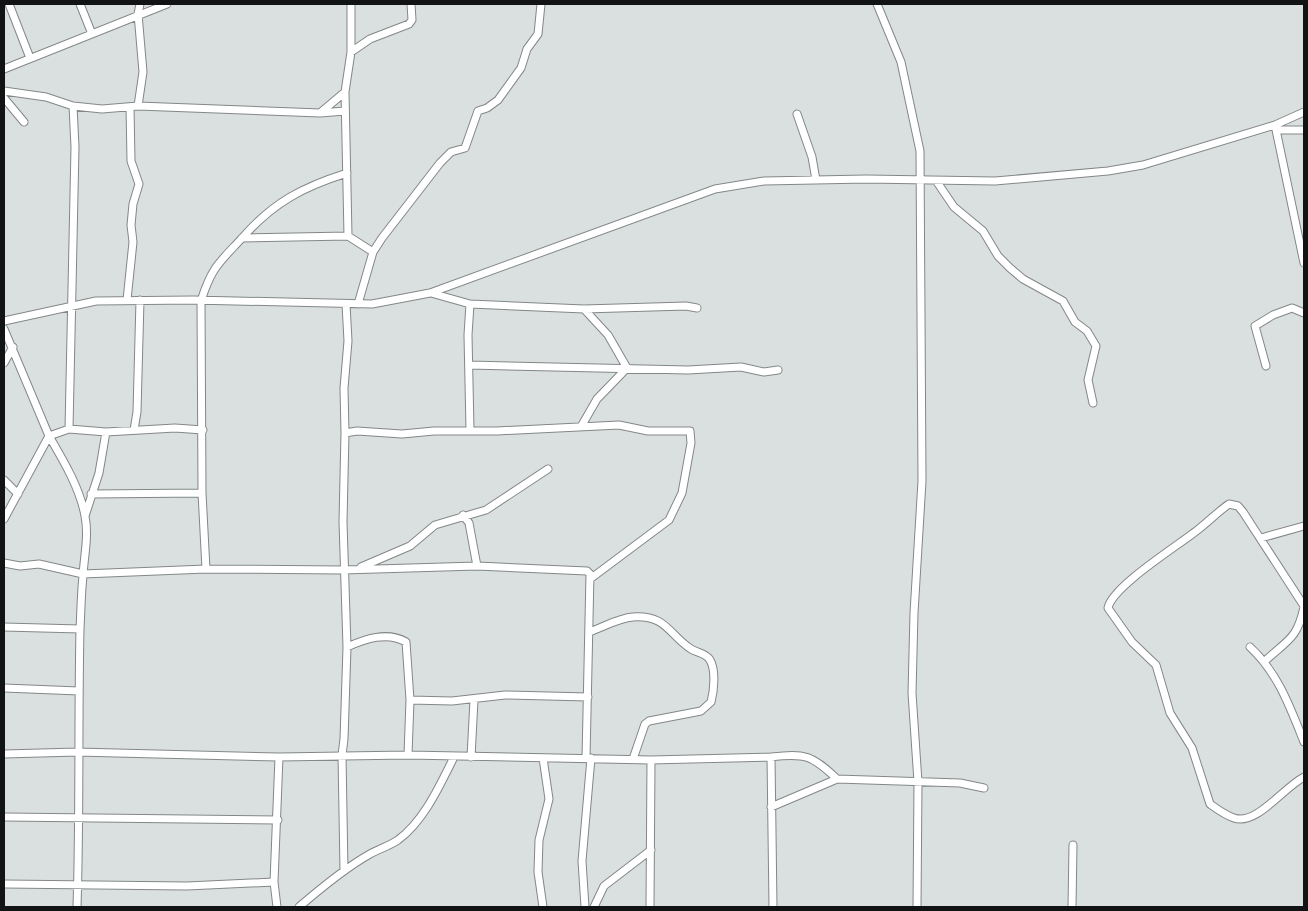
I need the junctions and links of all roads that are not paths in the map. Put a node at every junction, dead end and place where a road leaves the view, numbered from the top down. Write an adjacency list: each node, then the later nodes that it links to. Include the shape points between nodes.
1 (9, 4): 12 (street)
2 (80, 4): 10 (street)
3 (140, 4): 9 (street)
4 (167, 4): 9 (street)
5 (351, 4): 11 (street)
6 (411, 4): 11 (street, via 412,20 409,24 370,39)
7 (541, 4): 32 (street, via 538,34 527,49 521,68 498,100 478,111 465,148 451,152 440,163)
8 (877, 4): 28 (street, via 901,62 920,151)
9 (138, 14): 10 (street); 18 (street, via 143,72)
10 (92, 34): 12 (street)
11 (351, 52): 15 (street)
12 (30, 58): 13 (street)
13 (4, 69)
14 (4, 91): 17 (street, via 46,97)
15 (346, 92): 19 (street); 21 (street)
16 (4, 98): 23 (street)
17 (73, 106): 18 (street, via 102,109); 41 (street)
18 (134, 106): 21 (street); 35 (street, via 131,161 139,184 133,204 133,242)
19 (345, 111): 21 (street); 26 (street)
20 (1304, 112): 24 (street)
21 (320, 113)
22 (797, 114): 27 (street, via 812,157)
23 (24, 122)
24 (1276, 128): 25 (street); 29 (street, via 1127,168 995,181); 33 (street)
25 (1304, 130)
26 (347, 173): 30 (street); 31 (street, via 315,183 278,204 253,224)
27 (816, 180): 28 (street); 34 (street, via 764,181 715,189)
28 (920, 180): 29 (street); 106 (street, via 922,481 912,693)
29 (937, 182): 53 (street, via 954,207 983,231 998,256 1024,279 1063,301 1075,322 1090,335 1096,346 1088,380)
30 (348, 236): 31 (street); 32 (street)
31 (242, 238): 37 (street, via 216,264 206,283)
32 (373, 252): 39 (street)
33 (1304, 263)
34 (430, 293): 39 (street, via 401,300); 40 (street)
35 (126, 300): 36 (street); 41 (street)
36 (140, 300): 37 (street); 56 (street)
37 (202, 301): 38 (street); 57 (street)
38 (346, 304): 39 (street); 60 (street)
39 (358, 304)
40 (470, 304): 42 (street); 49 (street)
41 (73, 306): 45 (street); 55 (street)
42 (584, 308): 43 (street); 51 (street, via 608,335)
43 (697, 308)
44 (1304, 312): 50 (street, via 1292,308 1284,310 1255,326)
45 (4, 321)
46 (4, 328): 47 (street)
47 (13, 347): 48 (street); 61 (street)
48 (4, 363)
49 (470, 365): 51 (street); 58 (street)
50 (1266, 366)
51 (627, 368): 52 (street, via 688,370 741,367 764,372); 54 (street, via 597,399)
52 (778, 370)
53 (1093, 403)
54 (582, 426): 58 (street, via 514,431); 78 (street, via 619,425 648,431 690,430 691,443 682,493 669,520)
55 (68, 429): 59 (street); 61 (street)
56 (134, 430): 57 (street); 59 (street)
57 (203, 430): 64 (street)
58 (470, 430): 60 (street, via 395,435 358,431)
59 (106, 432): 66 (street)
60 (345, 433): 76 (street)
61 (49, 436): 65 (street); 67 (street, via 67,468)
62 (548, 469): 68 (street, via 486,510)
63 (5, 484): 65 (street)
64 (202, 493): 66 (street); 74 (street)
65 (18, 494): 69 (street)
66 (91, 494): 67 (street)
67 (85, 516): 77 (street, via 87,550)
68 (463, 516): 73 (street, via 469,523); 75 (street, via 435,525 410,546)
69 (4, 519)
70 (1304, 526): 71 (street)
71 (1261, 538): 79 (street); 104 (street, via 1238,506 1229,504 1156,559 1114,596 1108,608 1132,642 1156,665 1170,713 1192,748 1210,804 1233,818 1249,819)
72 (4, 563): 77 (street, via 20,566 40,564)
73 (477, 566): 75 (street); 78 (street, via 586,571)
74 (206, 569): 76 (street); 77 (street)
75 (356, 569): 76 (street)
76 (344, 570): 83 (street)
77 (83, 574): 81 (street)
78 (590, 579): 82 (street)
79 (1304, 606): 85 (street, via 1290,641)
80 (4, 627): 81 (street)
81 (80, 629): 87 (street)
82 (589, 632): 88 (street); 102 (street, via 634,617 661,622 692,650 710,660 713,679 711,702 701,711 649,721 645,724)
83 (347, 647): 89 (street, via 373,637 406,642); 94 (street)
84 (1250, 647): 85 (street)
85 (1265, 661): 91 (street, via 1290,705)
86 (4, 688): 87 (street)
87 (80, 691): 92 (street)
88 (588, 697): 90 (street, via 504,695); 101 (street)
89 (410, 700): 90 (street); 95 (street)
90 (474, 700): 98 (street)
91 (1304, 742)
92 (77, 752): 93 (street); 96 (street); 110 (street)
93 (4, 754)
94 (342, 755): 95 (street); 96 (street); 114 (street)
95 (408, 755): 97 (street)
96 (279, 757): 111 (street)
97 (454, 757): 98 (street); 114 (street, via 441,784 408,831)
98 (471, 757): 100 (street)
99 (771, 757): 103 (street); 105 (street, via 794,755 817,760); 108 (street)
100 (543, 758): 101 (street); 121 (street, via 549,799 539,840 538,872)
101 (588, 758): 102 (street); 122 (street, via 582,861)
102 (633, 759): 103 (street)
103 (651, 760): 113 (street)
104 (1304, 777)
105 (837, 779): 106 (street); 108 (street)
106 (918, 782): 107 (street, via 960,783); 126 (street)
107 (984, 788)
108 (771, 807): 125 (street)
109 (4, 817): 110 (street)
110 (78, 817): 111 (street); 117 (street)
111 (278, 820): 115 (street)
112 (1073, 846): 127 (street)
113 (651, 850): 123 (street, via 604,886); 124 (street)
114 (344, 871): 120 (street)
115 (274, 882): 117 (street, via 187,886); 119 (street)
116 (4, 884): 117 (street)
117 (78, 885): 118 (street)
118 (77, 907)
119 (277, 907)
120 (299, 907)
121 (543, 907)
122 (585, 907)
123 (594, 907)
124 (650, 907)
125 (772, 907)
126 (917, 907)
127 (1072, 907)

